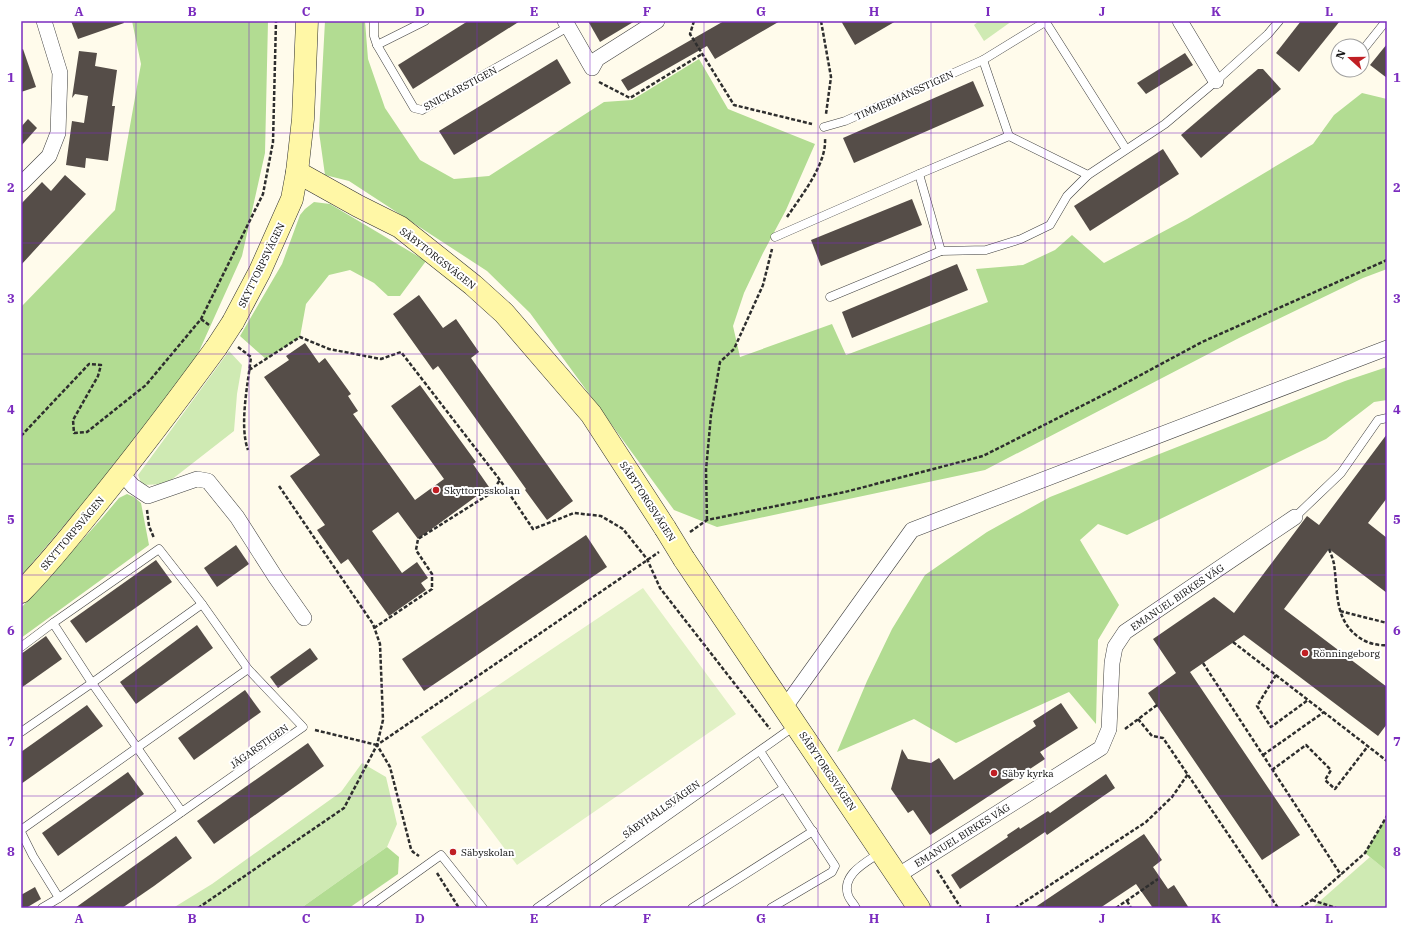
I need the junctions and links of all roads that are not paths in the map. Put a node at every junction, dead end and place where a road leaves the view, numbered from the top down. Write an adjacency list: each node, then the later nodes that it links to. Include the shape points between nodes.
1 (44, 21): 21 (street, via 60,73 58,133 49,156)
2 (307, 21): 18 (street, SKYTTORPSVÄGEN)
3 (374, 21): 12 (lane, SNICKARSTIGEN)
4 (425, 21): 12 (lane)
5 (657, 21): 10 (street, SNICKARSTIGEN, via 597,59 592,68)
6 (1180, 21): 14 (street)
7 (1279, 21): 14 (lane)
8 (1386, 21): 11 (lane)
9 (1045, 22): 13 (lane, TIMMERMANSSTIGEN); 17 (lane, TIMMERMANSSTIGEN)
10 (567, 24): 12 (lane, SNICKARSTIGEN, via 422,110 414,108)
11 (1370, 41)
12 (377, 45)
13 (983, 60): 15 (lane, TIMMERMANSSTIGEN, via 845,121); 16 (lane)
14 (1216, 81): 17 (lane, via 1164,124)
15 (824, 127)
16 (1009, 136): 19 (lane); 20 (lane)
17 (1126, 148): 20 (lane)
18 (298, 172): 27 (street, SKYTTORPSVÄGEN, via 292,199 260,271 224,336); 36 (street, SÄBYTORGSVÄGEN, bridge, via 400,227 504,313 591,414 665,538 684,559)
19 (919, 174): 22 (lane); 23 (lane)
20 (1088, 175): 23 (lane, via 1067,196 1050,225 1021,239 986,250)
21 (21, 184)
22 (775, 237)
23 (941, 251): 24 (lane)
24 (830, 298)
25 (1387, 348): 36 (street, via 912,530)
26 (1387, 418): 28 (lane, EMANUEL BIRKES VÄG, via 1378,420 1341,473)
27 (122, 474): 29 (street, SKYTTORPSVÄGEN); 31 (street, via 133,486 148,496 197,479 208,481 237,517)
28 (1295, 517): 46 (street, EMANUEL BIRKES VÄG, via 1125,632 1115,647 1109,729 1101,748)
29 (21, 592)
30 (202, 604): 32 (lane, JÄGARSTIGEN, via 159,548); 34 (lane, JÄGARSTIGEN); 35 (lane)
31 (304, 618)
32 (53, 623): 33 (lane); 35 (lane)
33 (21, 647)
34 (248, 670): 39 (lane); 42 (lane, JÄGARSTIGEN, via 303,727)
35 (92, 683): 38 (lane); 39 (lane)
36 (785, 707): 37 (street, SÄBYTORGSVÄGEN)
37 (797, 725): 40 (lane, SÄBYHALLSVÄGEN); 45 (street, SÄBYTORGSVÄGEN)
38 (21, 732)
39 (137, 748): 42 (lane); 43 (lane)
40 (760, 751): 41 (lane); 51 (lane, SÄBYHALLSVÄGEN)
41 (784, 788): 44 (lane); 52 (lane)
42 (182, 812): 47 (lane, JÄGARSTIGEN)
43 (21, 831): 47 (lane)
44 (813, 831): 53 (lane); 54 (lane, via 835,866 832,872)
45 (882, 852): 46 (street, SÄBYTORGSVÄGEN); 55 (lane, via 852,873 847,883 848,895)
46 (897, 876): 56 (street, SÄBYTORGSVÄGEN)
47 (59, 898): 48 (lane, JÄGARSTIGEN)
48 (42, 908)
49 (367, 908): 50 (lane, via 441,855)
50 (483, 908)
51 (537, 908)
52 (604, 908)
53 (692, 908)
54 (771, 908)
55 (856, 908)
56 (919, 908)

